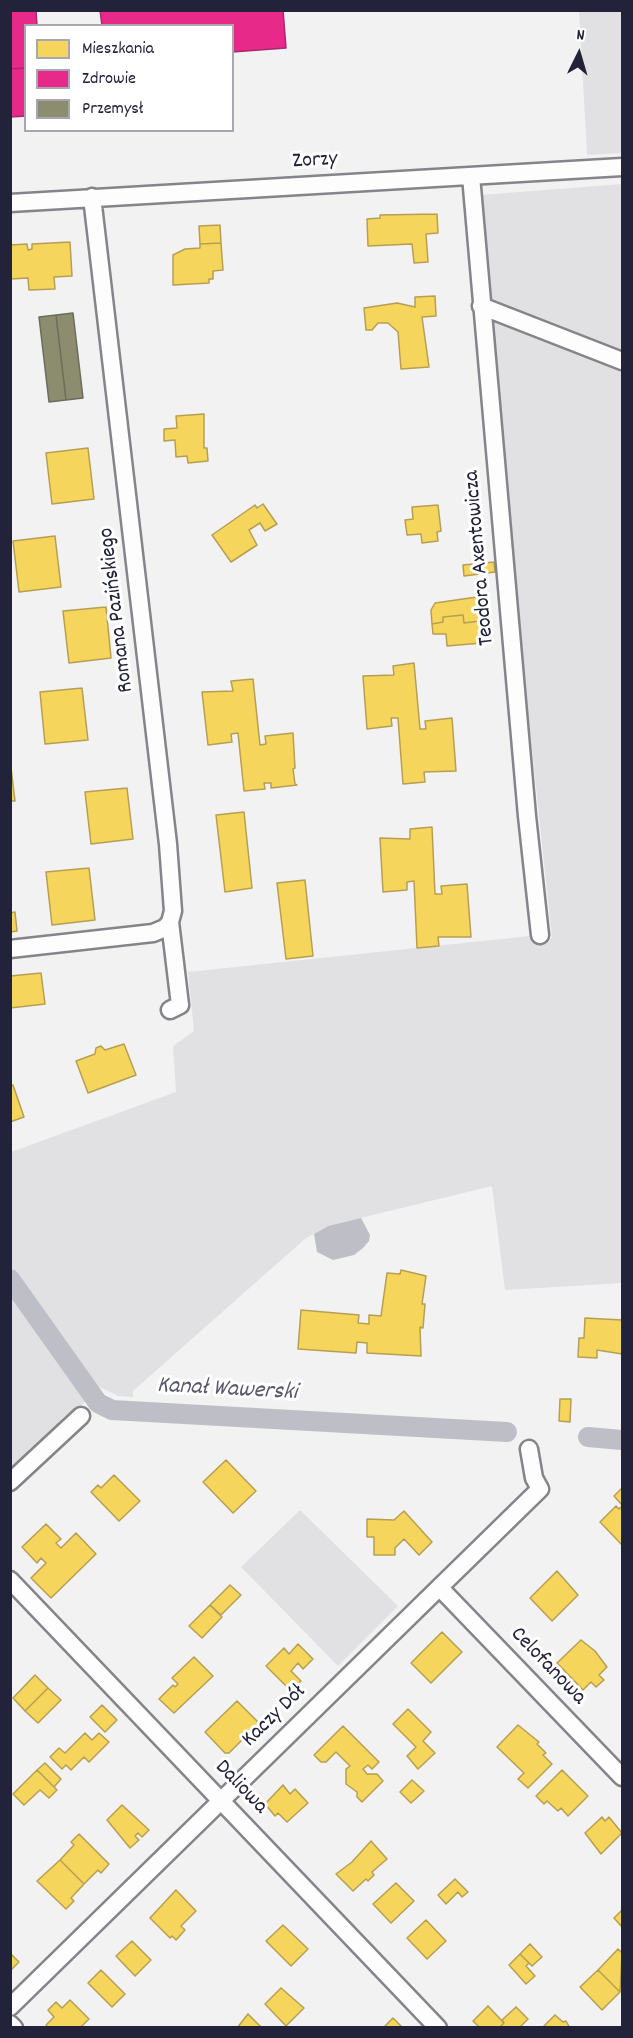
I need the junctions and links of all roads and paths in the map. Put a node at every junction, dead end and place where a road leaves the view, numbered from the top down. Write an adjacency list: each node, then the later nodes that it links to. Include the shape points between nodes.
1 (622, 167): 2 (street, Zorzy)
2 (471, 176): 3 (street, Zorzy); 5 (street, Teodora Axentowicza)
3 (92, 197): 4 (street, Zorzy); 7 (street, Romana Pazińskiego, via 165,814 173,911)
4 (10, 203)
5 (481, 306): 6 (street); 8 (street, Teodora Axentowicza)
6 (622, 361)
7 (170, 922): 9 (street, via 153,933); 10 (street, Romana Pazińskiego, via 180,1005)
8 (540, 935)
9 (10, 949)
10 (170, 1010)
11 (81, 1416): 13 (street)
12 (529, 1449): 15 (street, Kaczy Dół, via 540,1489)
13 (10, 1482)
14 (10, 1580): 17 (street, Daliowa)
15 (440, 1588): 16 (street, Celofanowa); 17 (street, Kaczy Dół)
16 (622, 1777)
17 (221, 1801): 18 (street, Kaczy Dół); 21 (street, Daliowa)
18 (10, 2007)
19 (10, 2024): 20 (street)
20 (14, 2028)
21 (438, 2028)

